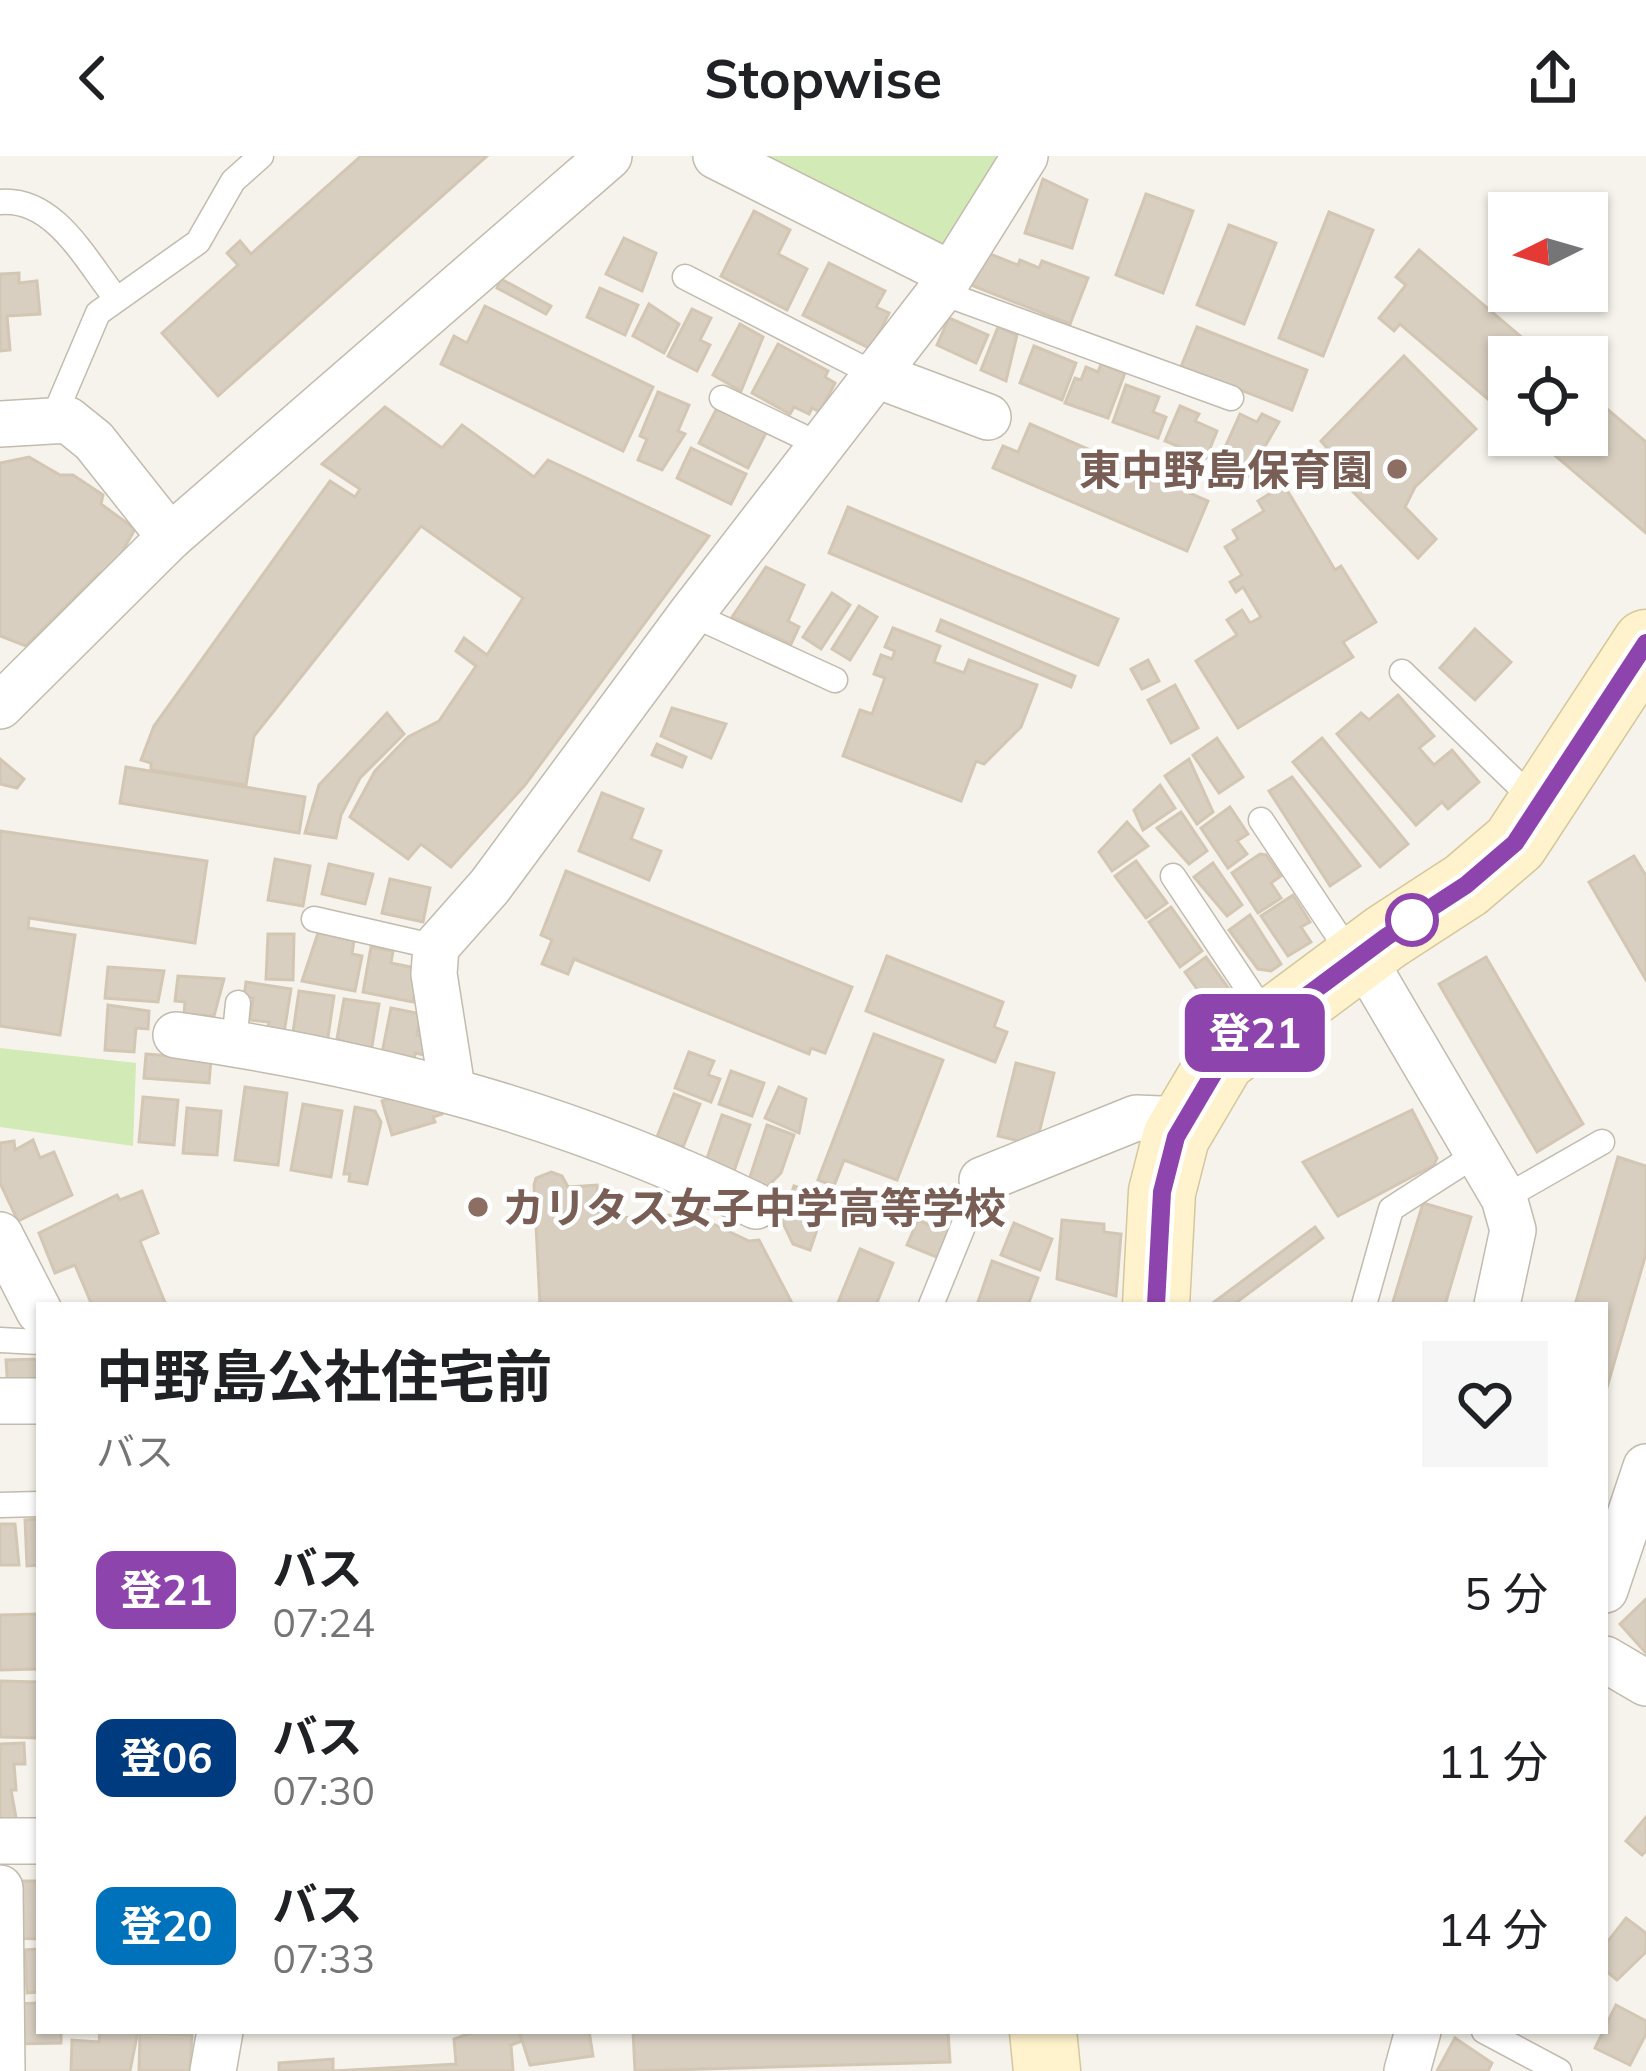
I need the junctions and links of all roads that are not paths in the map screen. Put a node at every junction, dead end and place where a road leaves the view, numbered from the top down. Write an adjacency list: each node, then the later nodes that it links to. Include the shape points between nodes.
1 (261, 156): 8 (lane, via 233,182 198,242 142,287)
2 (609, 156): 16 (street)
3 (716, 156): 7 (street)
4 (1025, 156): 7 (street)
5 (0, 202): 8 (lane, via 23,200 58,224)
6 (686, 278): 9 (lane)
7 (946, 283): 9 (street); 11 (lane)
8 (115, 297): 13 (lane, via 98,314)
9 (874, 374): 12 (street); 15 (street)
10 (722, 398): 15 (lane)
11 (1231, 398)
12 (988, 417)
13 (52, 421): 14 (street); 16 (street, via 68,420 94,441)
14 (0, 424)
15 (820, 445): 17 (street)
16 (170, 537): 21 (street)
17 (691, 614): 20 (lane); 26 (street, via 490,886)
18 (1645, 650): 22 (street)
19 (1402, 672): 22 (lane)
20 (835, 680)
21 (0, 706)
22 (1539, 805): 27 (street, via 1515,843 1466,885)
23 (1262, 820): 27 (lane)
24 (1173, 876): 28 (lane)
25 (314, 920): 26 (lane)
26 (436, 946): 30 (street)
27 (1358, 958): 28 (street); 33 (street)
28 (1269, 1021): 31 (street, via 1222,1059)
29 (176, 1035): 30 (street, via 236,1023)
30 (452, 1088): 36 (street, via 646,1152)
31 (1185, 1120): 34 (street, via 1136,1118); 39 (street, via 1162,1192)
32 (1602, 1142): 35 (lane)
33 (1475, 1155): 35 (street); 40 (lane, via 1391,1209)
34 (982, 1180): 38 (lane)
35 (1504, 1198): 41 (street, via 1513,1230)
36 (756, 1205)
37 (0, 1235): 42 (street)
38 (932, 1302)
39 (1156, 1302)
40 (1365, 1302)
41 (1498, 1302)
42 (36, 1305)
43 (0, 1340): 44 (lane)
44 (36, 1342)
45 (0, 1401): 46 (street)
46 (36, 1401)
47 (1630, 1483): 50 (street)
48 (36, 1504): 49 (lane)
49 (0, 1505)
50 (1608, 1577)
51 (1608, 1661): 52 (street)
52 (1646, 1683)
53 (0, 1841): 54 (street)
54 (36, 1841)
55 (0, 1888): 60 (street)
56 (219, 2034): 61 (street)
57 (1043, 2034): 62 (street)
58 (1417, 2034): 63 (street)
59 (1490, 2034): 64 (lane)
60 (2, 2071)
61 (213, 2071)
62 (1047, 2071)
63 (1407, 2071)
64 (1559, 2071)

